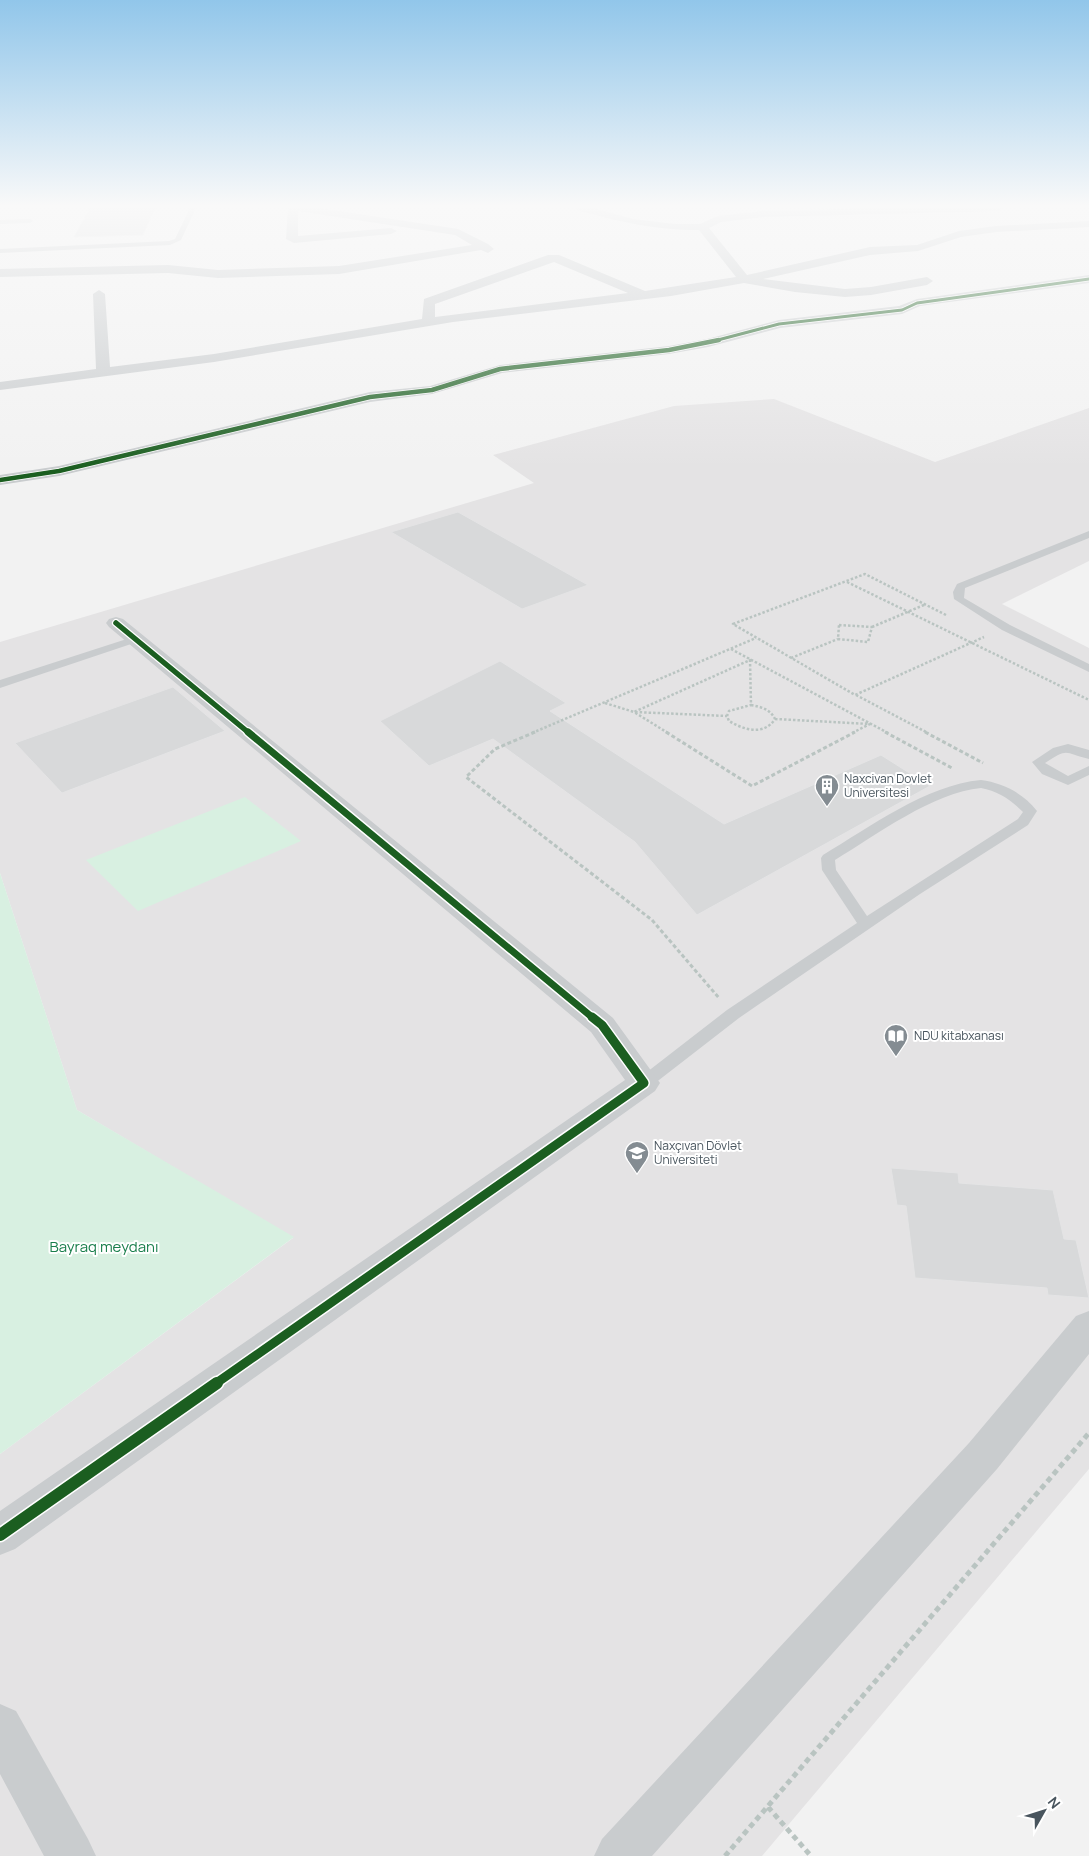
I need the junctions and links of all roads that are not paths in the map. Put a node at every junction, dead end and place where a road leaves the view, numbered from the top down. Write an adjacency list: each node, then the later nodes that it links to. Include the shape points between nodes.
1 (99, 294): 8 (street)
2 (449, 295): 7 (street, via 429,302)
3 (637, 295): 7 (street)
4 (884, 295): 6 (street)
5 (979, 295): 6 (street)
6 (917, 304): 10 (street, via 902,310 779,324 679,348 500,369 432,390 370,397 59,471)
7 (428, 323): 8 (street)
8 (102, 373): 9 (street)
9 (0, 386)
10 (0, 480)
11 (1089, 534): 13 (lane, via 961,586 958,592 959,599 977,612)
12 (126, 631): 14 (lane); 18 (street, via 602,1025)
13 (1089, 668)
14 (0, 684)
15 (1089, 755): 16 (lane, via 1068,747 1038,762 1068,781)
16 (1087, 774)
17 (865, 924): 17 (lane, via 1023,822 1030,811 1015,796 999,788 980,784 961,786 938,794 828,858 829,870); 18 (lane, via 733,1014)
18 (644, 1083): 20 (street)
19 (1089, 1327): 23 (street, via 983,1456)
20 (0, 1535)
21 (0, 1727): 22 (street)
22 (71, 1856)
23 (619, 1856)

